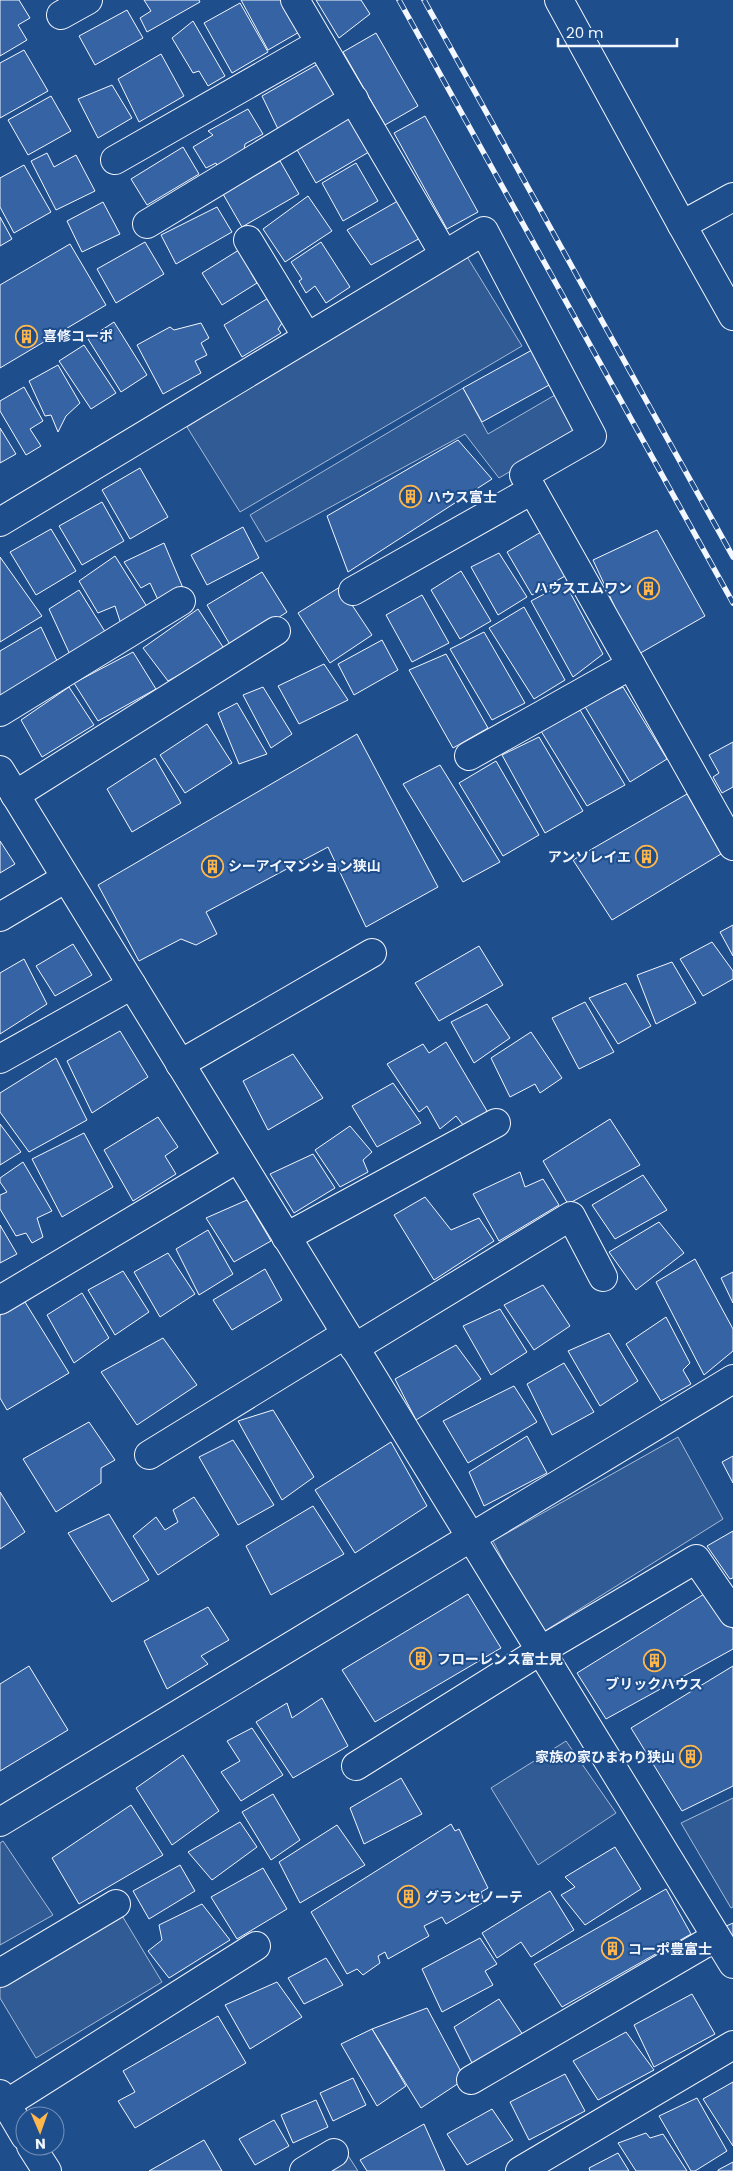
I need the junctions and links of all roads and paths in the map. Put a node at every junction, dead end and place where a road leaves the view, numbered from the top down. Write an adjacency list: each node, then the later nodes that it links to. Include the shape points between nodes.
1 (88, 0): 4 (street)
2 (296, 0): 5 (street)
3 (559, 0): 10 (street)
4 (61, 15)
5 (320, 42): 6 (street); 7 (street)
6 (354, 99): 9 (street); 12 (street)
7 (115, 160)
8 (733, 197): 10 (street)
9 (147, 224)
10 (682, 225): 13 (street)
11 (248, 240): 14 (street)
12 (444, 254): 14 (street); 15 (street, via 484,231 592,436 524,475)
13 (733, 316)
14 (307, 337): 16 (street)
15 (532, 490): 17 (street); 20 (street)
16 (0, 522)
17 (353, 591)
18 (181, 601): 21 (street)
19 (276, 631): 24 (street)
20 (631, 665): 22 (street); 25 (street)
21 (0, 712)
22 (469, 756)
23 (0, 770): 24 (street)
24 (15, 795): 26 (street)
25 (733, 846)
26 (66, 878): 27 (street); 29 (street)
27 (0, 917)
28 (372, 953): 31 (street)
29 (132, 985): 30 (street); 31 (street)
30 (0, 1059)
31 (180, 1064): 33 (street)
32 (496, 1123): 34 (street)
33 (238, 1158): 34 (street); 36 (street)
34 (286, 1237): 37 (street)
35 (603, 1277): 37 (street, via 571,1216)
36 (0, 1300)
37 (350, 1341): 39 (street); 40 (street)
38 (733, 1378): 40 (street)
39 (149, 1455)
40 (471, 1537): 42 (street); 44 (street)
41 (733, 1613): 42 (street, via 696,1559)
42 (540, 1651): 43 (street); 46 (street)
43 (356, 1766)
44 (0, 1822)
45 (116, 1904): 49 (street)
46 (716, 1937): 48 (street); 51 (street)
47 (256, 1946): 52 (street)
48 (733, 1964)
49 (0, 1973)
50 (733, 2045): 58 (street)
51 (471, 2080)
52 (3, 2099): 53 (street)
53 (15, 2119)
54 (334, 2153): 57 (street)
55 (37, 2156): 56 (street)
56 (46, 2171)
57 (304, 2171)
58 (520, 2171)

